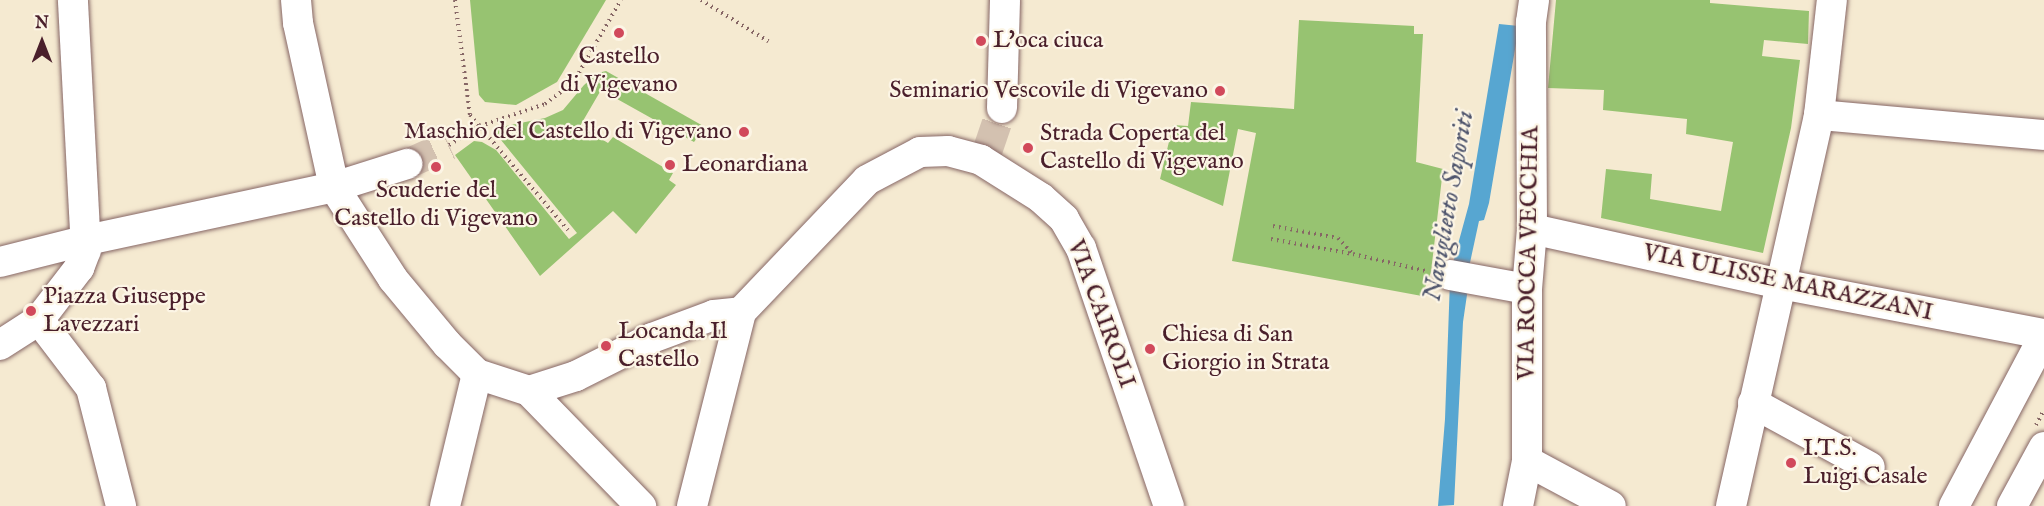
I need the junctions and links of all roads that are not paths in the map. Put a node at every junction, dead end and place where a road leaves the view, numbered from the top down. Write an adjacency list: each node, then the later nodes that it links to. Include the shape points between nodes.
1 (73, 0): 12 (street)
2 (296, 0): 10 (street)
3 (1005, 0): 6 (street)
4 (1534, 0): 11 (street, VIA ROCCA VECCHIA)
5 (1832, 0): 7 (street)
6 (1002, 108)
7 (1819, 115): 8 (street); 15 (street)
8 (2044, 135)
9 (407, 164): 10 (street)
10 (334, 187): 12 (street); 21 (street, via 393,279)
11 (1532, 228): 15 (street, VIA ULISSE MARAZZANI); 16 (street, VIA ROCCA VECCHIA)
12 (87, 240): 13 (street); 18 (street, via 79,268)
13 (0, 262)
14 (1459, 276): 16 (street)
15 (1781, 284): 19 (street, VIA ULISSE MARAZZANI); 23 (street)
16 (1527, 289): 25 (street, VIA ROCCA VECCHIA)
17 (741, 312): 22 (street, via 714,315 652,338 576,376); 30 (street); 31 (street, VIA CAIROLI, via 867,180 920,152 984,156 1064,219 1081,248)
18 (43, 326): 20 (street); 27 (street, via 90,388)
19 (2044, 335): 35 (street)
20 (0, 345)
21 (477, 374): 22 (street); 28 (street)
22 (529, 392): 29 (street)
23 (1753, 403): 26 (street); 34 (street)
24 (2044, 447): 36 (street)
25 (1527, 461): 32 (street, VIA ROCCA VECCHIA); 33 (street)
26 (1870, 467)
27 (121, 506)
28 (445, 506)
29 (641, 506)
30 (692, 506)
31 (1169, 506)
32 (1518, 506)
33 (1611, 506)
34 (1731, 506)
35 (1954, 506)
36 (2012, 506)

